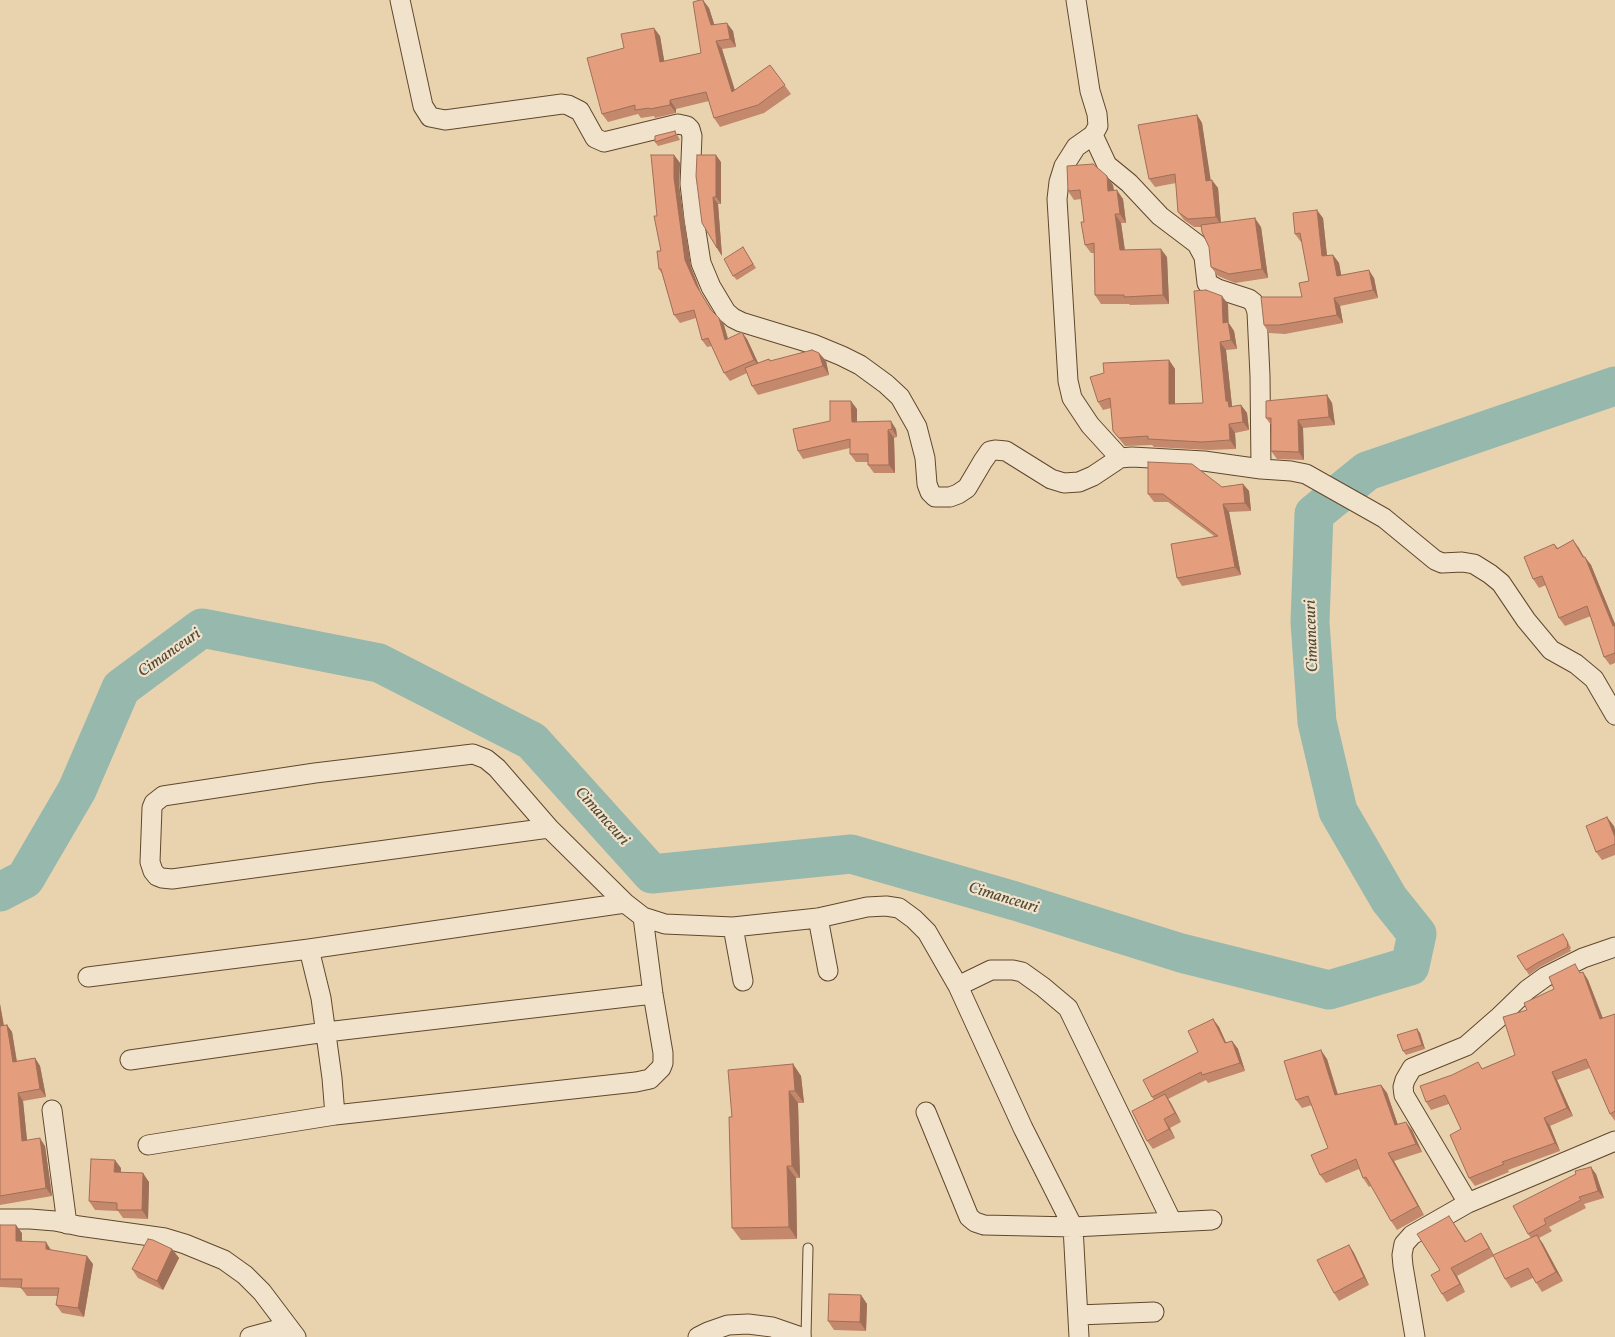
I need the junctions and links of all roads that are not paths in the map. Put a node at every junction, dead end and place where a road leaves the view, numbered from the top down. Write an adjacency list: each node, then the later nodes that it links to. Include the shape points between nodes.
1 (400, 0): 4 (street, via 424,106 430,117 445,120 562,104 580,111 595,138 604,142 678,124 687,126 692,136 690,184 701,263 726,312 741,322 842,356 886,384 900,397 917,427 926,458 927,484 935,497 950,497 967,488 990,451 1006,451 1051,479 1064,483 1079,482)
2 (1076, 0): 3 (street, via 1098,126)
3 (1093, 135): 4 (street, via 1076,147 1064,166 1057,199 1067,369 1072,398 1090,425); 5 (street, via 1107,165 1160,216 1197,244 1204,257 1207,283 1249,299 1254,304 1260,376)
4 (1120, 458): 5 (street, via 1204,461)
5 (1261, 469): 6 (street, via 1306,474 1384,518 1436,560 1474,564 1490,574 1501,583 1550,650 1576,664 1594,679)
6 (1615, 715)
7 (549, 828): 7 (street, via 497,768 479,756 468,754 163,796 152,808 150,862 157,876 172,879); 8 (street)
8 (625, 903): 9 (street); 13 (street)
9 (643, 917): 11 (street, via 665,924); 18 (street)
10 (818, 918): 11 (street); 14 (street); 17 (street, via 867,907 899,908 927,932)
11 (733, 927): 16 (street)
12 (1615, 947): 26 (street, via 1545,977 1466,1046 1412,1068 1408,1074 1404,1095)
13 (309, 948): 15 (street); 19 (street)
14 (828, 971)
15 (88, 977)
16 (743, 981)
17 (958, 986): 29 (street, via 991,970 1013,970 1022,972 1068,1008); 31 (street)
18 (653, 994): 19 (street); 23 (street, via 663,1063 650,1079)
19 (326, 1032): 20 (street); 23 (street)
20 (130, 1060)
21 (52, 1110): 30 (street)
22 (926, 1112): 31 (street, via 969,1217 975,1222 984,1225)
23 (335, 1115): 25 (street)
24 (1615, 1141): 26 (street)
25 (148, 1145)
26 (1468, 1203): 41 (street, via 1412,1235 1404,1244 1403,1266)
27 (0, 1219): 30 (street)
28 (1212, 1220): 29 (street)
29 (1172, 1222): 31 (street)
30 (68, 1224): 35 (street, via 165,1238 224,1260 262,1292)
31 (1073, 1227): 34 (street)
32 (808, 1248): 39 (lane)
33 (1154, 1312): 34 (street)
34 (1078, 1315): 40 (street)
35 (292, 1332): 36 (street)
36 (250, 1337)
37 (698, 1337): 38 (street, via 728,1325 748,1324 772,1327)
38 (801, 1337)
39 (806, 1337)
40 (1079, 1337)
41 (1415, 1337)

